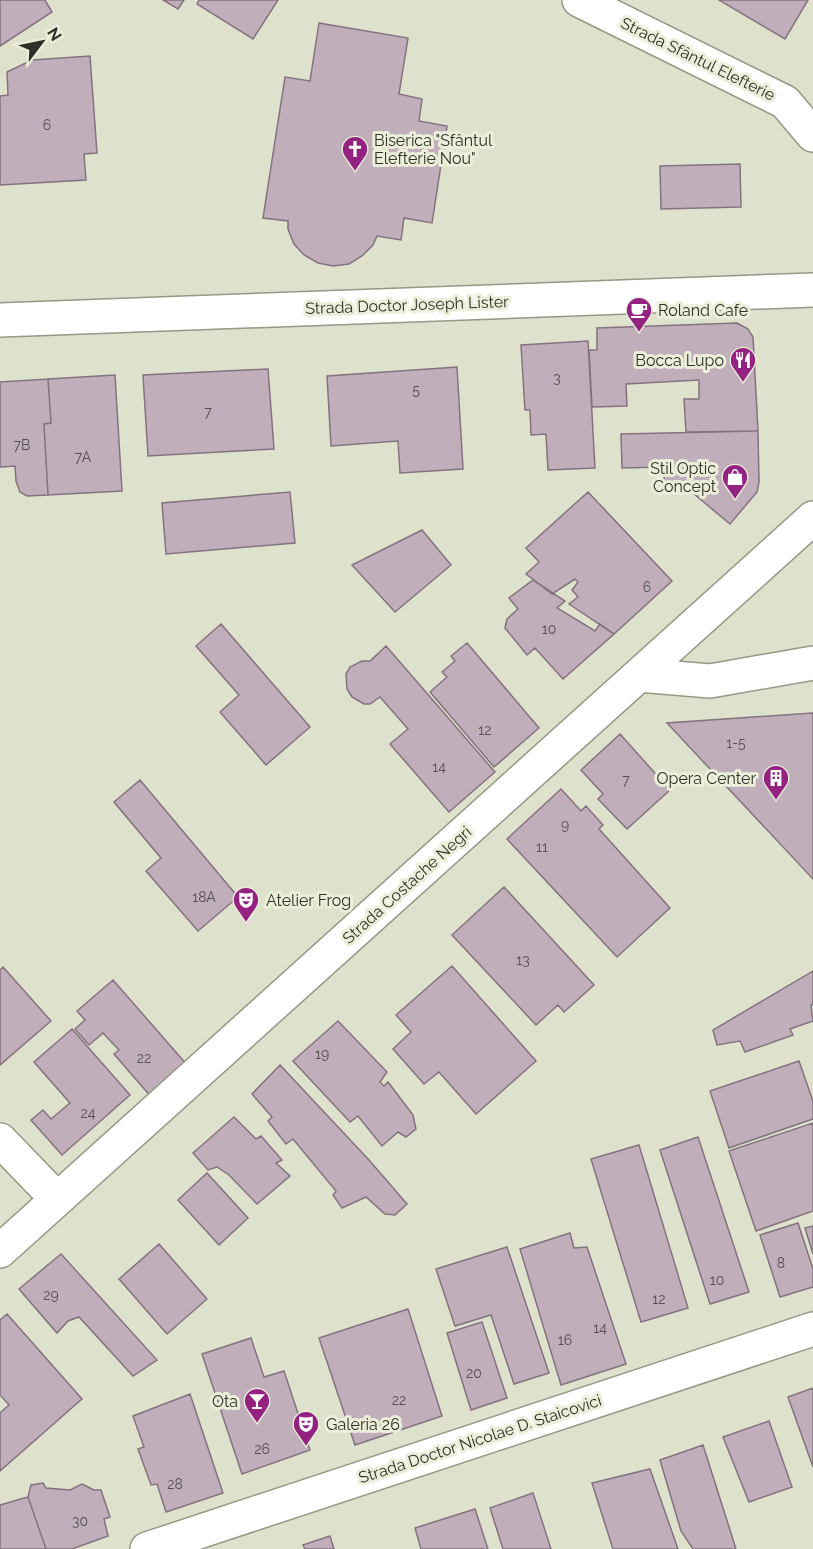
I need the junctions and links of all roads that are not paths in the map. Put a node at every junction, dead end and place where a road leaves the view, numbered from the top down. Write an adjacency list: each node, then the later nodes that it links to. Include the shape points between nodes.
1 (579, 0): 2 (street, Strada Sfântul Elefterie)
2 (799, 102): 3 (street, Strada Sfântul Elefterie)
3 (813, 135)
4 (813, 290): 5 (street, Strada Doctor Joseph Lister)
5 (0, 320)
6 (813, 518): 8 (street, Strada Costache Negri)
7 (813, 663): 8 (street, via 710,681)
8 (639, 675): 10 (street, Strada Costache Negri)
9 (0, 1140): 10 (street)
10 (57, 1199): 11 (street, Strada Costache Negri)
11 (0, 1251)
12 (813, 1329): 13 (street, Strada Doctor Nicolae D. Staicovici)
13 (147, 1549)

